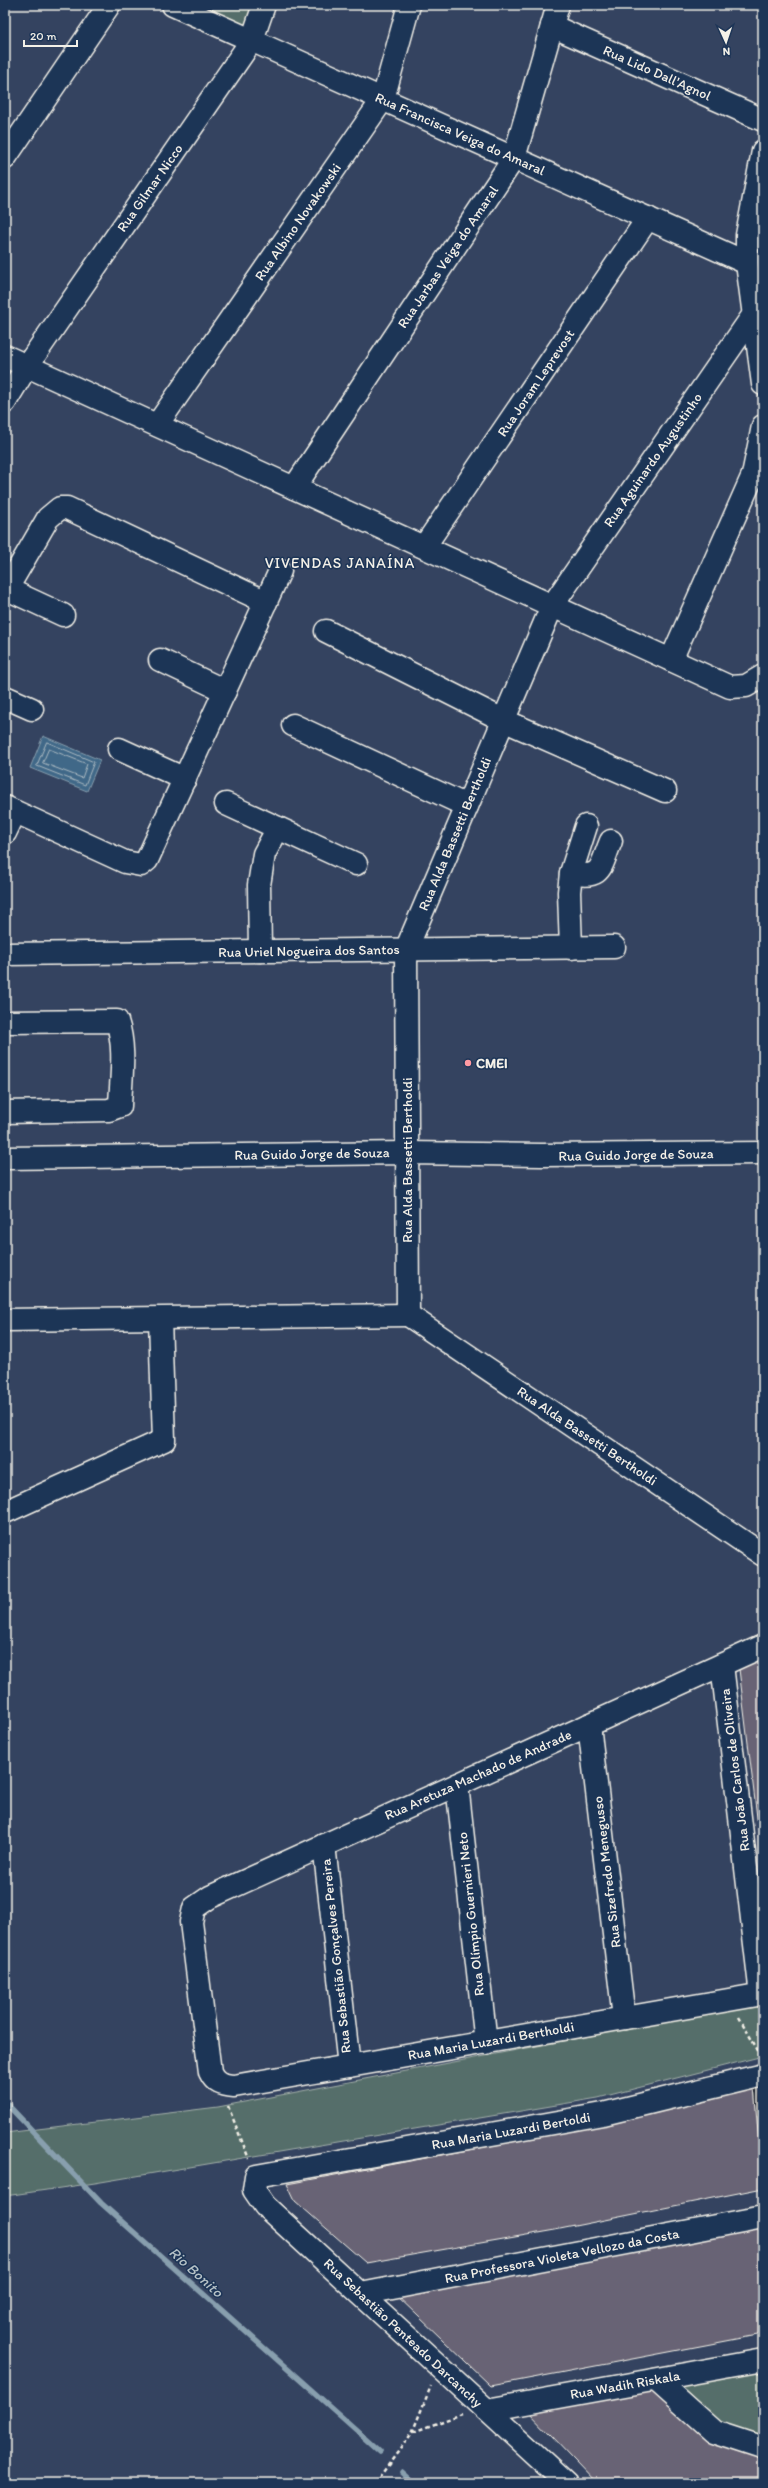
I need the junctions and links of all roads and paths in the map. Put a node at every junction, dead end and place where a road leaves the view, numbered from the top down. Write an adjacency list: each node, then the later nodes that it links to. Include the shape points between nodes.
1 (109, 5): 11 (street)
2 (173, 5): 7 (street, Rua Francisca Veiga do Amaral)
3 (264, 5): 7 (street, Rua Gilmar Nicco)
4 (409, 5): 8 (street, Rua Albino Novakowski)
5 (558, 5): 6 (street, Rua Jarbas Veiga do Amaral)
6 (552, 26): 9 (street, Rua Lido Dall'Agnol); 12 (street, Rua Jarbas Veiga do Amaral)
7 (252, 40): 8 (street, Rua Francisca Veiga do Amaral); 17 (street, Rua Gilmar Nicco)
8 (383, 99): 12 (street, Rua Francisca Veiga do Amaral); 20 (street, Rua Albino Novakowski)
9 (763, 120)
10 (763, 152): 14 (street, via 750,208)
11 (5, 158)
12 (514, 158): 13 (street, Rua Francisca Veiga do Amaral); 22 (street, Rua Jarbas Veiga do Amaral)
13 (648, 218): 14 (street, Rua Francisca Veiga do Amaral); 23 (street, Rua Joram Leprevost)
14 (747, 263): 15 (street)
15 (754, 314): 18 (street); 27 (street, Rua Aguinardo Augustinho)
16 (5, 356): 17 (street)
17 (27, 366): 19 (street, Rua Gilmar Nicco); 20 (street)
18 (763, 384)
19 (5, 402)
20 (157, 426): 22 (street)
21 (763, 426): 31 (street, via 752,475)
22 (294, 488): 23 (street)
23 (424, 547): 27 (street)
24 (280, 571): 26 (street)
25 (6, 591): 26 (street, via 48,518 60,508 67,508); 28 (street)
26 (266, 602): 33 (street)
27 (552, 606): 31 (street); 36 (street, Rua Alda Bassetti Bertholdi)
28 (63, 615)
29 (326, 631): 36 (street)
30 (160, 660): 33 (street)
31 (671, 660): 32 (street, via 730,687 746,686)
32 (763, 676)
33 (225, 691): 39 (street)
34 (5, 697): 35 (street)
35 (32, 709)
36 (504, 720): 40 (street); 42 (street, Rua Alda Bassetti Bertholdi)
37 (293, 726): 42 (street)
38 (119, 749): 39 (street)
39 (185, 779): 43 (street, via 150,854 141,865 124,862)
40 (665, 791)
41 (226, 804): 45 (street)
42 (467, 806): 52 (street, Rua Alda Bassetti Bertholdi)
43 (10, 809): 46 (street)
44 (586, 826): 49 (street)
45 (278, 828): 48 (street); 53 (street, via 264,854 259,885)
46 (5, 833)
47 (611, 841): 49 (street, via 597,872 590,876)
48 (356, 864)
49 (571, 873): 51 (street)
50 (614, 947): 51 (street, Rua Uriel Nogueira dos Santos)
51 (571, 948): 52 (street, Rua Uriel Nogueira dos Santos)
52 (406, 950): 53 (street, Rua Uriel Nogueira dos Santos); 57 (street, Rua Alda Bassetti Bertholdi)
53 (260, 952): 54 (street, Rua Uriel Nogueira dos Santos)
54 (5, 954)
55 (5, 1022): 56 (street, via 116,1021 122,1037 122,1065 120,1106 108,1110)
56 (5, 1112)
57 (407, 1153): 58 (street, Rua Guido Jorge de Souza); 59 (street, Rua Guido Jorge de Souza); 60 (street, Rua Alda Bassetti Bertholdi)
58 (763, 1153)
59 (5, 1158)
60 (408, 1315): 61 (street); 64 (street, Rua Alda Bassetti Bertholdi)
61 (160, 1319): 62 (street); 63 (street, via 164,1440)
62 (5, 1320)
63 (5, 1512)
64 (763, 1555)
65 (763, 1646): 66 (street, Rua Aretuza Machado de Andrade)
66 (722, 1665): 67 (street, Rua Aretuza Machado de Andrade); 70 (street, Rua João Carlos de Oliveira)
67 (589, 1725): 68 (street, Rua Aretuza Machado de Andrade); 72 (street, Rua Sizefredo Menegusso)
68 (457, 1785): 69 (street, Rua Aretuza Machado de Andrade); 73 (street, Rua Olímpio Guernieri Neto)
69 (324, 1845): 75 (street, Rua Sebastião Gonçalves Pereira); 77 (street, Rua Aretuza Machado de Andrade, via 210,1898 194,1908 191,1922 210,2072)
70 (762, 1995): 71 (street, Rua Maria Luzardi Bertholdi)
71 (729, 2000): 72 (street, Rua Maria Luzardi Bertholdi); 74 (path)
72 (624, 2018): 73 (street, Rua Maria Luzardi Bertholdi)
73 (486, 2042): 75 (street, Rua Maria Luzardi Bertholdi)
74 (763, 2060)
75 (349, 2066): 77 (street, Rua Maria Luzardi Bertholdi, via 234,2086)
76 (763, 2075): 78 (street, Rua Maria Luzardi Bertoldi, via 603,2114)
77 (219, 2083): 78 (path)
78 (256, 2176): 80 (street, Rua Sebastião Penteado Darcanchy, via 254,2190 259,2199)
79 (763, 2217): 80 (street, Rua Professora Violeta Vellozo da Costa)
80 (361, 2294): 82 (street, Rua Sebastião Penteado Darcanchy)
81 (763, 2360): 83 (street, Rua Wadih Riskala)
82 (438, 2365): 84 (street, Rua Sebastião Penteado Darcanchy); 85 (path)
83 (656, 2380): 84 (street, Rua Wadih Riskala); 86 (street, via 714,2432)
84 (487, 2410): 85 (path, via 462,2414); 88 (street, Rua Sebastião Penteado Darcanchy)
85 (412, 2432): 87 (path)
86 (763, 2448)
87 (375, 2483)
88 (566, 2483)

